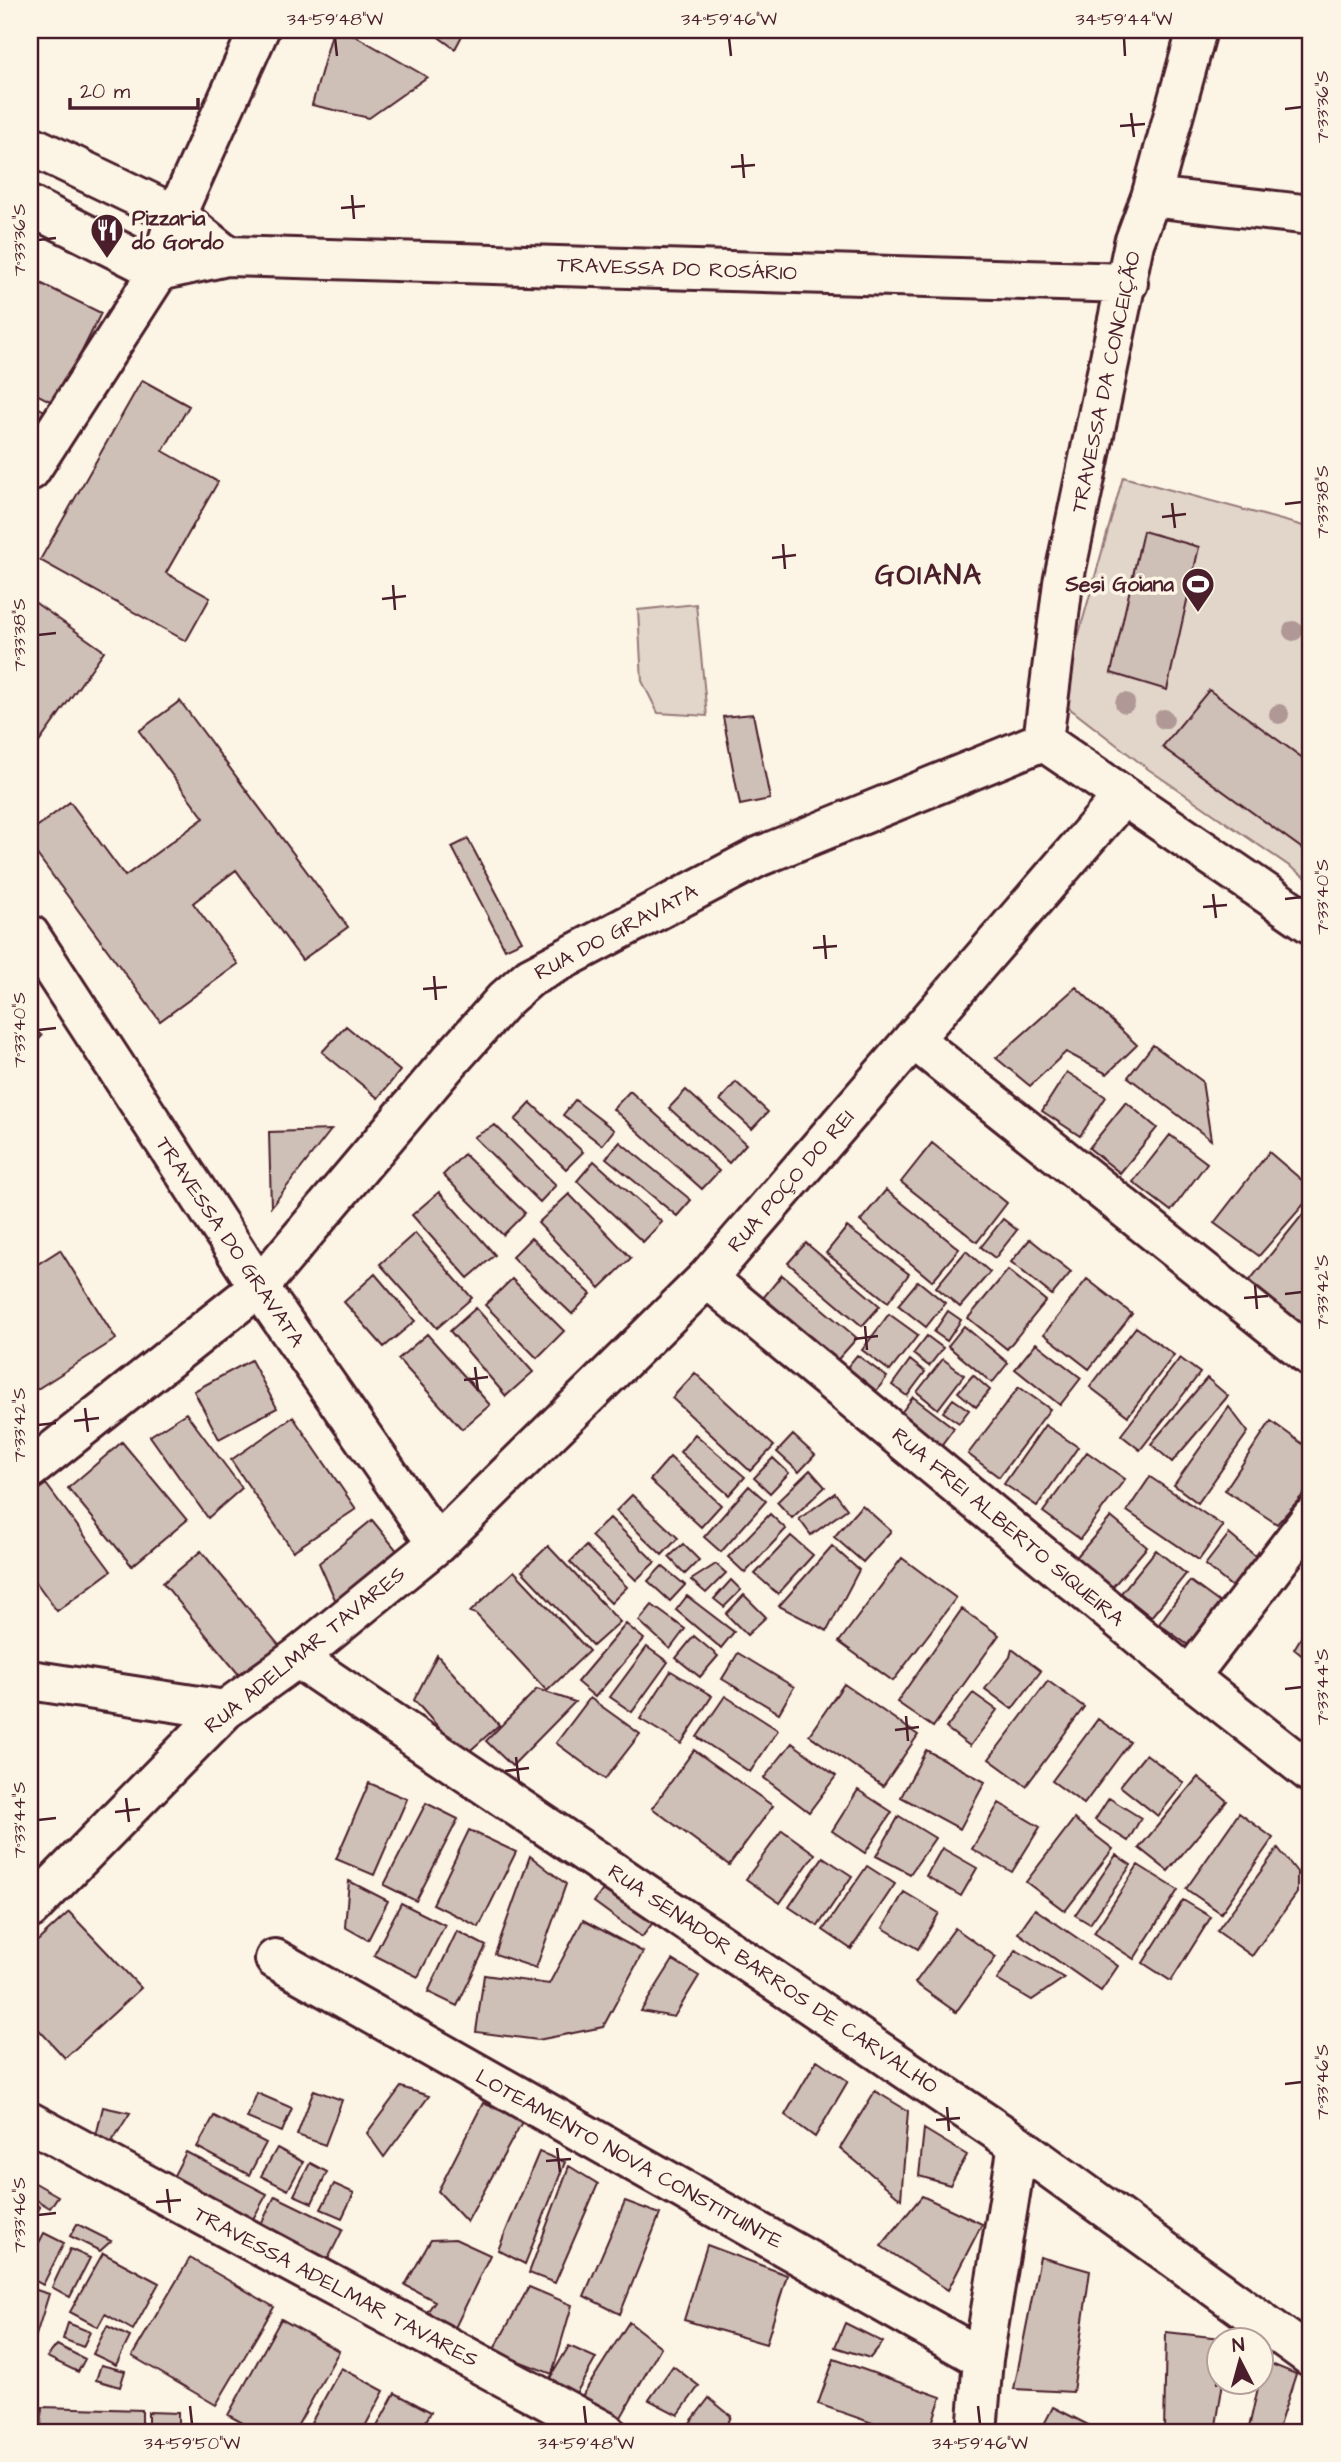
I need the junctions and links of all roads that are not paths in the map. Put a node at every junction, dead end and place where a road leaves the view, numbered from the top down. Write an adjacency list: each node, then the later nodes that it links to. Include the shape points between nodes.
1 (259, 30): 6 (street)
2 (1197, 30): 4 (street, TRAVESSA DA CONCEIÇÃO)
3 (30, 145): 6 (street)
4 (1151, 197): 7 (street); 10 (street, TRAVESSA DA CONCEIÇÃO, via 1134,243)
5 (30, 206): 9 (street)
6 (176, 215): 8 (street); 9 (street)
7 (1311, 215)
8 (227, 256): 9 (street, TRAVESSA DO ROSÁRIO); 10 (street, TRAVESSA DO ROSÁRIO)
9 (159, 271): 11 (street)
10 (1128, 283): 12 (street, TRAVESSA DA CONCEIÇÃO, via 1063,583)
11 (30, 471)
12 (1042, 741): 13 (street); 18 (street, RUA DO GRAVATA, via 758,857 530,977 446,1064)
13 (1124, 796): 14 (street); 16 (street, RUA POÇO DO REI)
14 (1311, 924)
15 (30, 935): 18 (street, TRAVESSA DO GRAVATA)
16 (914, 1039): 17 (street, RUA POÇO DO REI); 19 (street)
17 (707, 1278): 22 (street, RUA POÇO DO REI); 24 (street, RUA FREI ALBERTO SIQUEIRA)
18 (258, 1287): 20 (street, RUA DO GRAVATA); 22 (street, TRAVESSA DO GRAVATA)
19 (1311, 1357)
20 (30, 1469)
21 (1311, 1518): 24 (street)
22 (437, 1545): 23 (street, RUA ADELMAR TAVARES)
23 (297, 1658): 26 (street, RUA ADELMAR TAVARES); 31 (street, RUA SENADOR BARROS DE CARVALHO)
24 (1189, 1677): 27 (street, RUA FREI ALBERTO SIQUEIRA)
25 (30, 1679): 26 (street)
26 (225, 1710): 28 (street, RUA ADELMAR TAVARES)
27 (1311, 1773)
28 (30, 1909)
29 (275, 1959): 33 (street, LOTEAMENTO NOVA CONSTITUINTE)
30 (30, 2122): 34 (street, TRAVESSA ADELMAR TAVARES)
31 (1018, 2145): 32 (street, RUA SENADOR BARROS DE CARVALHO); 33 (street)
32 (1311, 2357)
33 (983, 2359): 35 (street)
34 (606, 2432)
35 (977, 2432)

